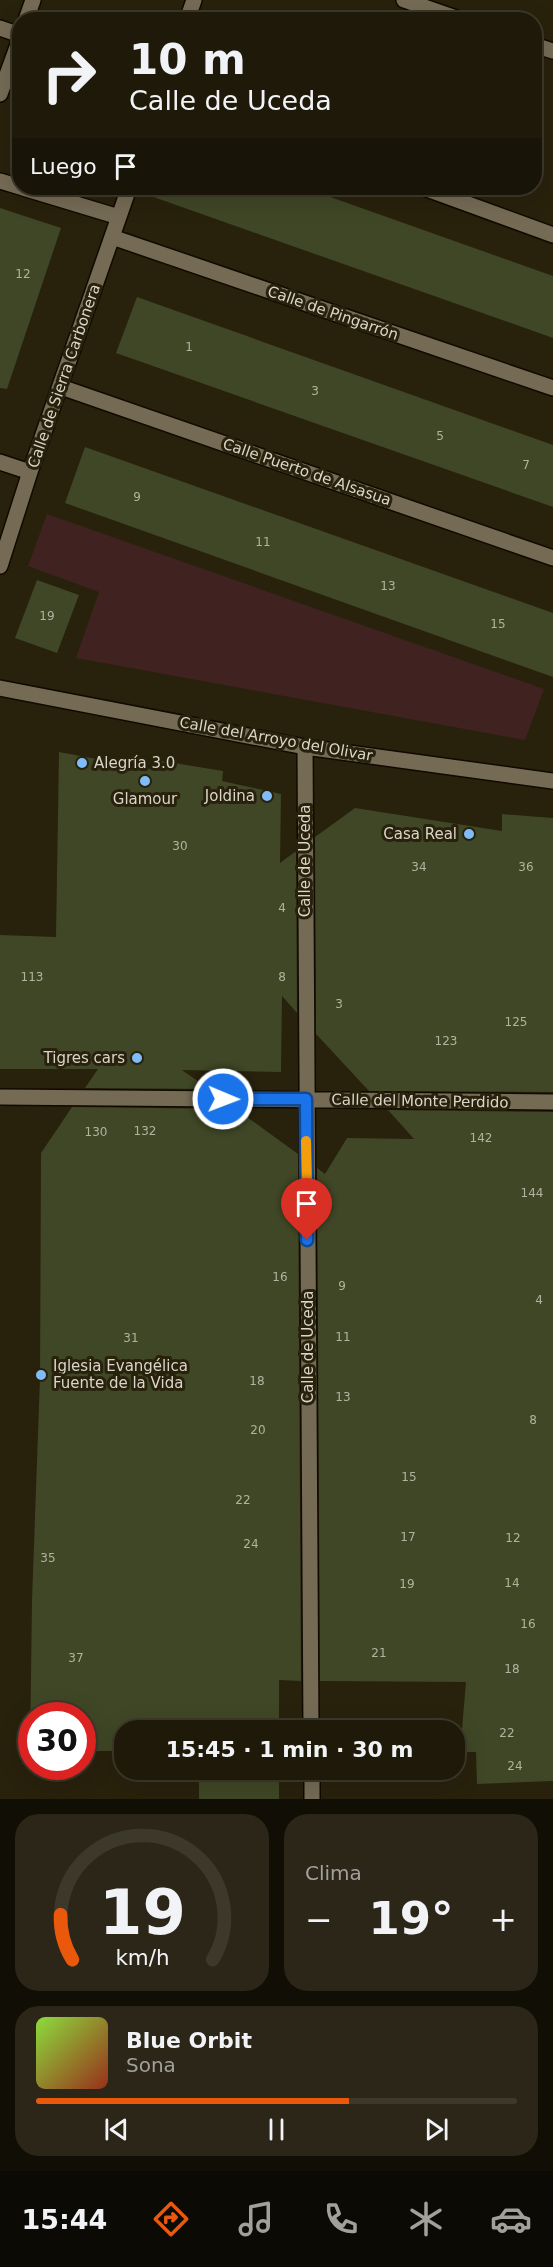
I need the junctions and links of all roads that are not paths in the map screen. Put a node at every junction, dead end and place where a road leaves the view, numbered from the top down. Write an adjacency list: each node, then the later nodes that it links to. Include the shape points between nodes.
1 (404, 0): 2 (street)
2 (439, 12)
3 (12, 60): 4 (street)
4 (0, 94)
5 (48, 195): 8 (street)
6 (126, 195): 8 (street, Calle de Sierra Carbonera)
7 (443, 195): 9 (street)
8 (119, 216): 10 (street, Calle de Sierra Carbonera)
9 (553, 235)
10 (112, 237): 11 (street, Calle de Sierra Carbonera); 12 (street, Calle de Pingarrón)
11 (61, 387): 14 (street, Calle de Sierra Carbonera); 15 (street, Calle Puerto de Alsasua)
12 (553, 388)
13 (0, 462): 14 (street)
14 (30, 472): 16 (street, Calle de Sierra Carbonera)
15 (553, 558)
16 (0, 566)
17 (0, 688): 18 (street, Calle del Arroyo del Olivar)
18 (305, 747): 19 (street, Calle del Arroyo del Olivar); 21 (street, Calle de Uceda)
19 (553, 781)
20 (0, 1097): 21 (street, Calle del Monte Perdido)
21 (306, 1099): 22 (street, Calle del Monte Perdido); 23 (street, Calle de Uceda)
22 (553, 1102)
23 (311, 1720)
24 (312, 1780): 25 (street)
25 (312, 1799)

